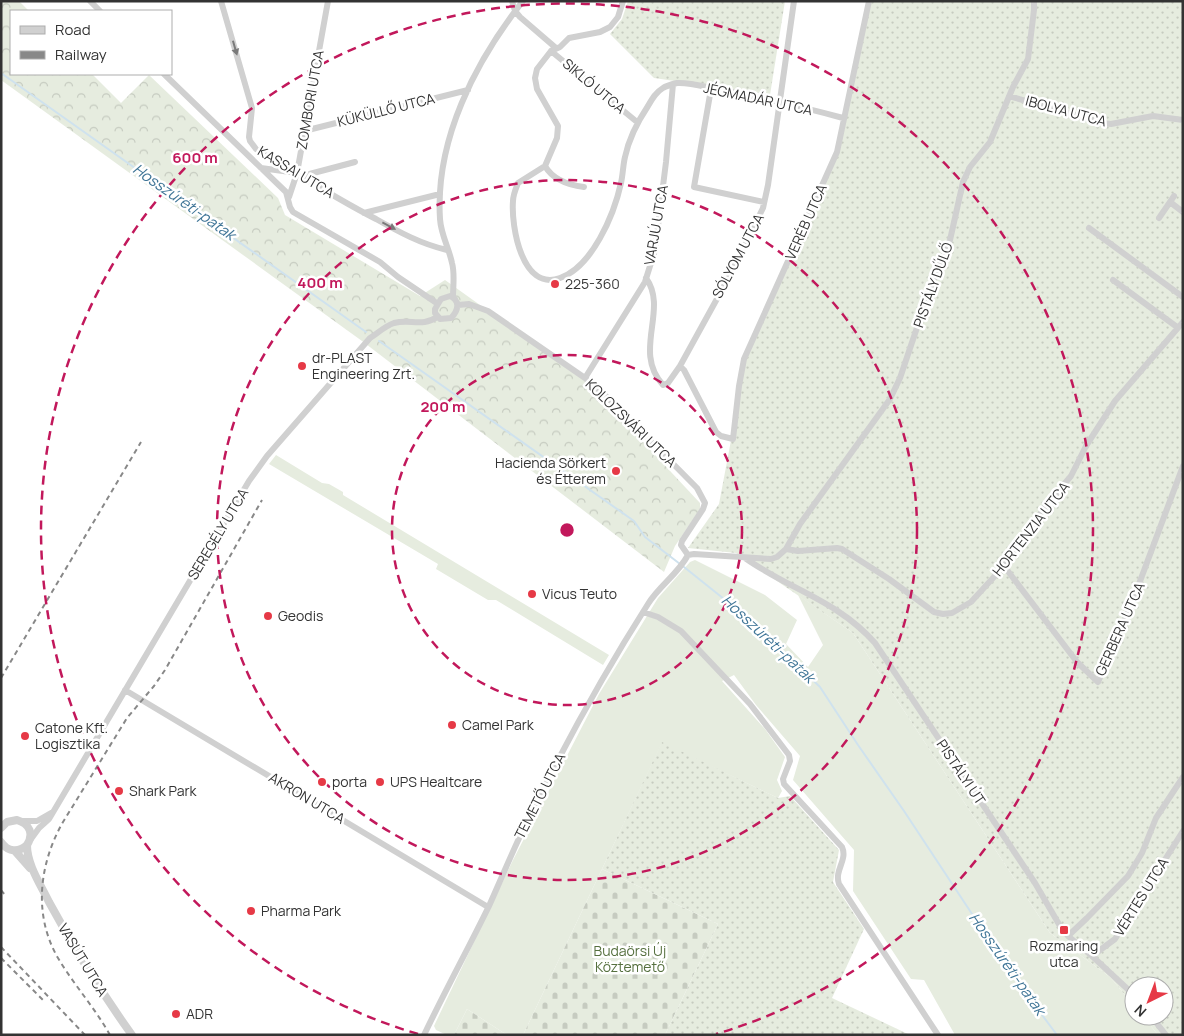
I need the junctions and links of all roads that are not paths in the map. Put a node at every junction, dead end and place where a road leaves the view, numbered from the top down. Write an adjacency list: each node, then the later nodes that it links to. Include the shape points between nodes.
1 (90, 1): 10 (street)
2 (221, 1): 26 (street, KASSAI UTCA, one-way to 26, via 252,108 250,141 256,149)
3 (328, 1): 22 (street, ZOMBORI UTCA)
4 (512, 1): 11 (street)
5 (523, 1): 11 (street)
6 (623, 1): 12 (street, via 618,18 610,27 569,38)
7 (794, 1): 18 (street, SÓLYOM UTCA)
8 (868, 1): 19 (street, VERÉB UTCA)
9 (1034, 1): 17 (street, PISTÁLY DŰLŐ, via 1028,59)
10 (99, 10)
11 (515, 11): 12 (street, SIKLÓ UTCA); 16 (street, via 484,56)
12 (554, 49): 21 (street, SIKLÓ UTCA); 24 (street, via 537,69 535,78 537,89 558,126 557,138)
13 (165, 75): 25 (street)
14 (673, 84): 15 (street, JÉGMADÁR UTCA); 21 (street, via 656,94); 39 (street, VARJÚ UTCA, via 655,250)
15 (711, 88): 18 (street, JÉGMADÁR UTCA); 31 (street, via 694,187)
16 (468, 90): 22 (street, KÜKÜLLŐ UTCA); 28 (street, via 446,152)
17 (1009, 96): 20 (street, IBOLYA UTCA, via 1102,124 1153,116); 52 (street, PISTÁLY DŰLŐ, via 990,142 970,167 963,182 950,240 890,399 800,524)
18 (779, 103): 19 (street, JÉGMADÁR UTCA); 31 (street, SÓLYOM UTCA)
19 (844, 118): 49 (street, VERÉB UTCA, via 838,152 744,359 733,439 716,432)
20 (1183, 120)
21 (637, 122): 24 (street, via 625,157 618,196 604,230 582,264 559,279 548,280 534,276 514,229 513,199 518,183)
22 (304, 131): 26 (street, ZOMBORI UTCA)
23 (355, 162): 26 (street)
24 (544, 166): 27 (street, via 565,184)
25 (261, 168): 26 (street); 30 (street)
26 (299, 174): 30 (street, ZOMBORI UTCA); 34 (street, KASSAI UTCA)
27 (584, 188)
28 (440, 194): 34 (street); 37 (street, via 440,220)
29 (1174, 196): 32 (street)
30 (289, 197): 44 (street, via 293,212 380,262)
31 (764, 202): 49 (street, SÓLYOM UTCA, via 729,277)
32 (1170, 202): 33 (street); 35 (street)
33 (1183, 212)
34 (364, 213): 37 (street, KASSAI UTCA, one-way to 37, via 412,238)
35 (1159, 218)
36 (1089, 228): 42 (street)
37 (447, 250): 38 (street)
38 (453, 274): 41 (street); 43 (street)
39 (646, 278): 49 (street, SÓLYOM UTCA, via 652,285 655,302 649,341 656,377 663,385 668,383); 50 (street, VARJÚ UTCA)
40 (1113, 280): 48 (street)
41 (444, 297): 43 (street); 44 (street)
42 (1183, 297)
43 (453, 298): 45 (street)
44 (438, 304): 46 (street)
45 (458, 305): 46 (street, via 452,318 443,320); 50 (street, KOLOZSVÁRI UTCA, via 469,304 488,311)
46 (437, 317): 59 (street, SEREGÉLY UTCA, via 423,323 394,323 370,338 267,456)
47 (1183, 322): 48 (street, HORTENZIA UTCA)
48 (1177, 327): 56 (street, HORTENZIA UTCA, via 1115,401 1071,476 1044,508)
49 (680, 366)
50 (585, 378): 53 (street, KOLOZSVÁRI UTCA, via 606,395 700,493 705,503 681,545)
51 (1183, 466): 56 (street, GERBERA UTCA, via 1133,600 1098,682 1072,656)
52 (786, 549): 55 (street); 56 (street, HORTENZIA UTCA, via 842,549 938,613 952,612 971,602)
53 (688, 555): 54 (street); 58 (street, TEMETŐ UTCA)
54 (744, 558): 55 (street); 57 (street, PISTÁLYI ÚT)
55 (771, 558): 57 (street)
56 (1004, 566)
57 (767, 572): 70 (street, PISTÁLYI ÚT, via 831,605 875,643)
58 (642, 612): 69 (street, TEMETŐ UTCA, via 584,711 528,818); 75 (street, via 669,623 692,640 787,750 790,761 784,784 842,847 844,854 837,874 838,884)
59 (125, 690): 61 (street, SEREGÉLY UTCA); 69 (street, AKRON UTCA)
60 (1183, 777): 70 (street, via 1156,818 1136,864 1115,890)
61 (53, 811): 62 (street, via 37,821); 66 (street, SEREGÉLY UTCA, via 50,819)
62 (21, 821): 63 (street, via 10,820); 66 (street, VASÚT UTCA, via 29,828)
63 (2, 825)
64 (1183, 831): 71 (street, VÉRTES UTCA, via 1115,939)
65 (1, 842): 67 (street, VASÚT UTCA)
66 (28, 843): 67 (street); 68 (street, VASÚT UTCA, via 28,857)
67 (15, 851): 68 (street, VASÚT UTCA)
68 (39, 882): 73 (street, VASÚT UTCA, via 76,951)
69 (488, 907): 74 (street, TEMETŐ UTCA)
70 (1068, 936): 71 (street, PISTÁLYI ÚT)
71 (1092, 956): 72 (street, PISTÁLYI ÚT)
72 (1124, 986)
73 (132, 1035)
74 (424, 1035)
75 (938, 1035)

